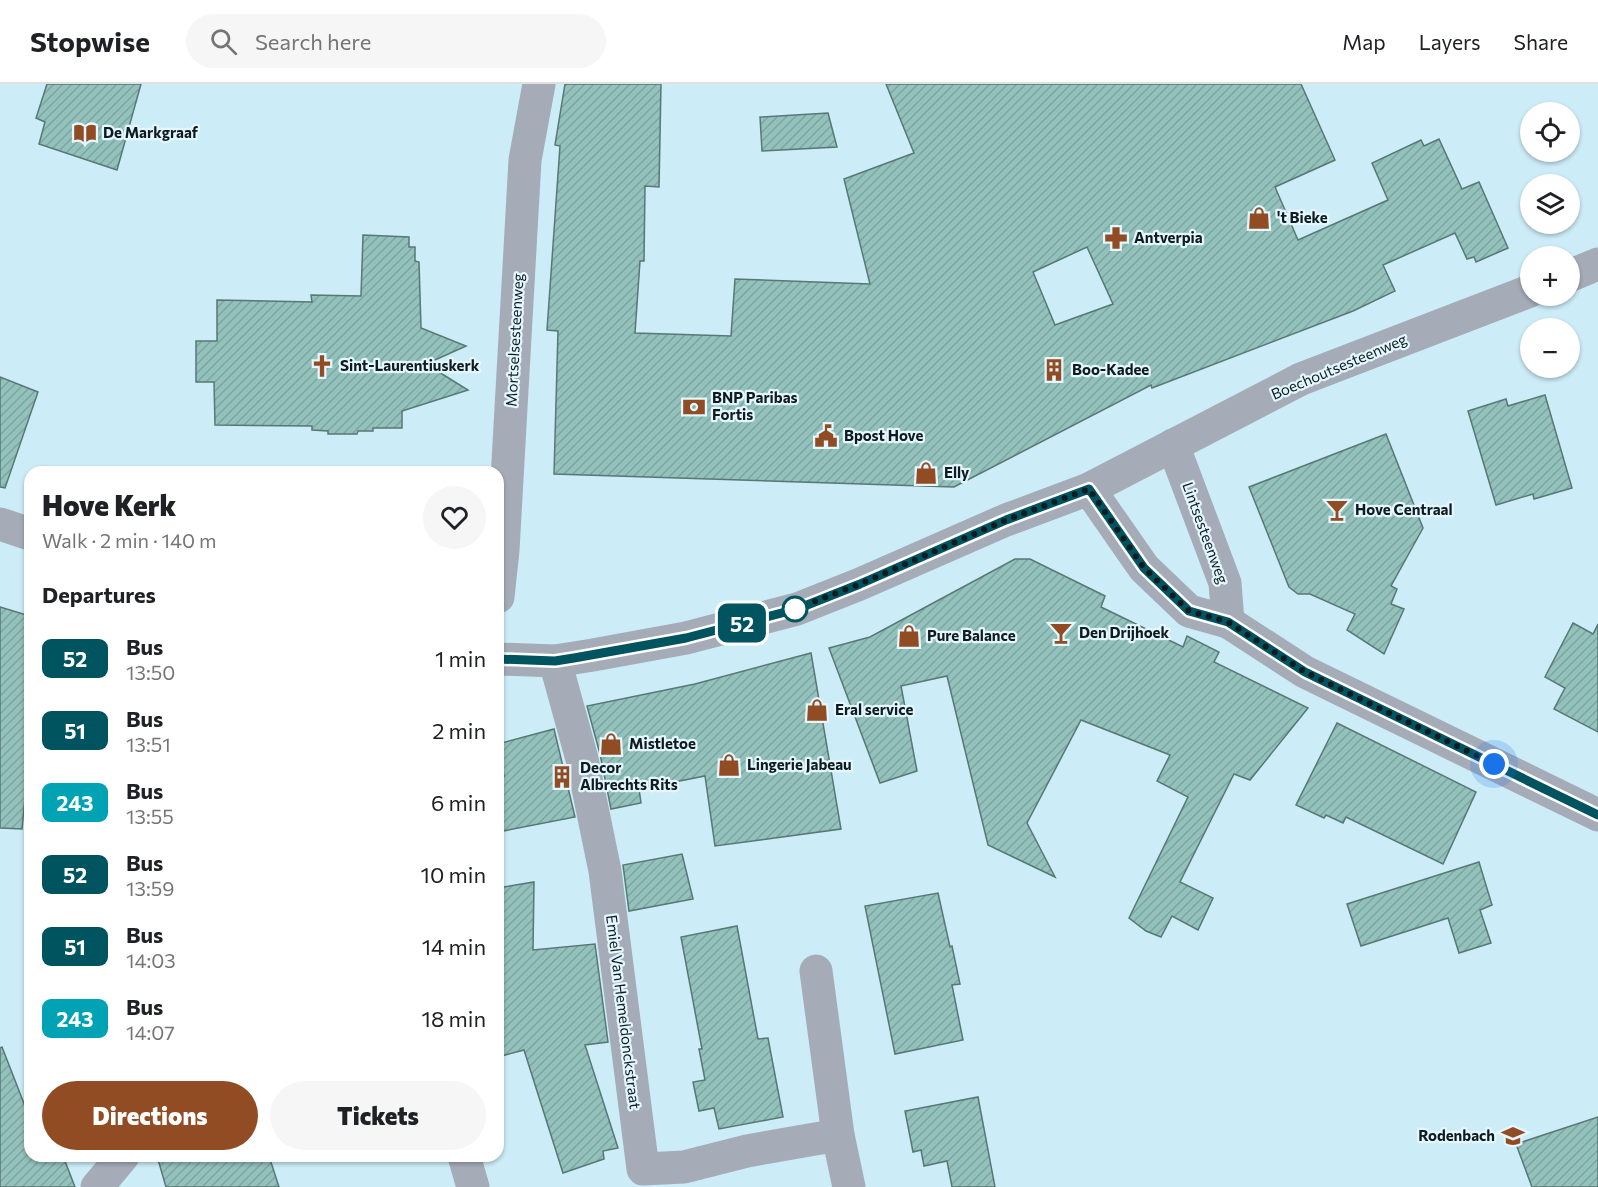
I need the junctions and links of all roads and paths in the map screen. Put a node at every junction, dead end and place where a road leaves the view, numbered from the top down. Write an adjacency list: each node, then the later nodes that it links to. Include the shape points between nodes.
1 (539, 84): 9 (street, Mortselsesteenweg, via 525,160)
2 (1598, 264): 3 (street)
3 (1580, 271)
4 (1520, 295): 5 (street, Boechoutsesteenweg, via 1301,379)
5 (1173, 445): 6 (street, Boechoutsesteenweg); 10 (street, Lintsesteenweg, via 1225,583)
6 (1089, 489): 10 (street, via 1144,568 1189,611); 12 (street, Boechoutsesteenweg, via 797,609 686,638)
7 (0, 524): 8 (street)
8 (24, 532)
9 (504, 532)
10 (1228, 622): 13 (street, via 1305,672)
11 (504, 659): 12 (street, Boechoutsesteenweg)
12 (555, 661): 15 (street, Emiel Van Hemeldonckstraat, via 582,759 604,871 643,1169 684,1167)
13 (1598, 815)
14 (816, 971): 15 (street)
15 (838, 1135): 20 (street)
16 (118, 1162): 18 (street)
17 (466, 1162): 19 (street)
18 (97, 1187)
19 (473, 1187)
20 (849, 1187)

